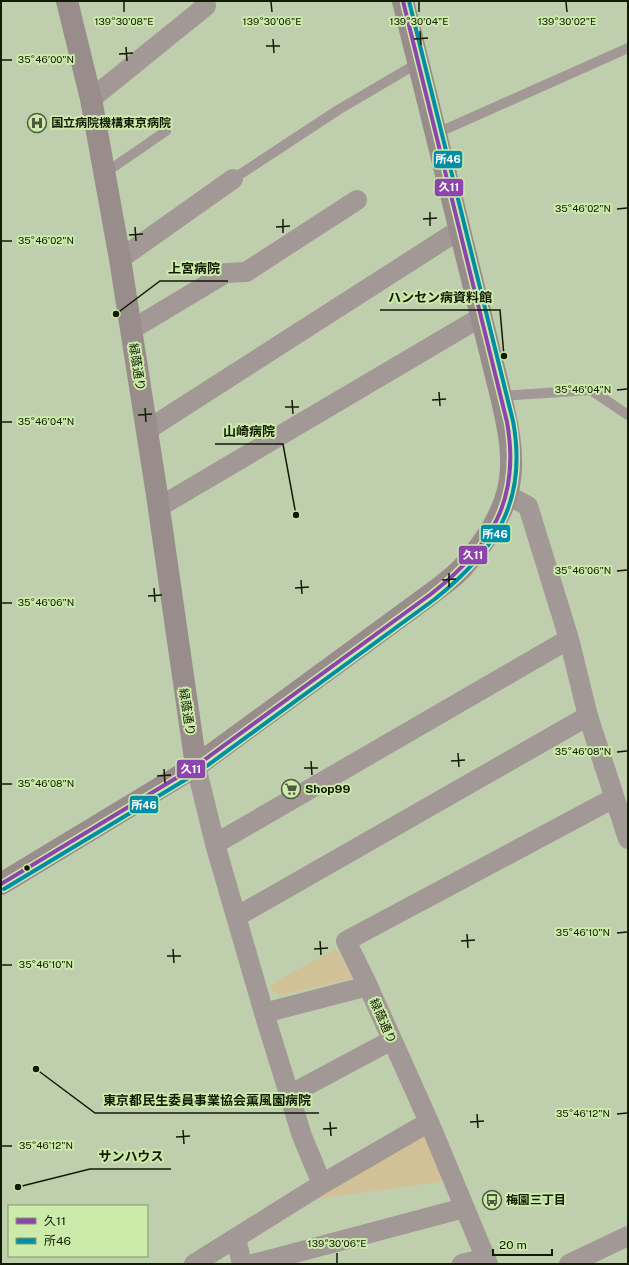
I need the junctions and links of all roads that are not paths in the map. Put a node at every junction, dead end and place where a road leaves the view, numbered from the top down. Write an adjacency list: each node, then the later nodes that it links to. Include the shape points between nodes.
1 (67, 1): 6 (main road, 緑蔭通り)
2 (403, 1): 5 (main road)
3 (206, 6): 6 (street)
4 (628, 48): 8 (lane)
5 (418, 63): 8 (main road); 10 (lane, via 338,110)
6 (91, 99): 9 (main road, 緑蔭通り)
7 (166, 131): 9 (lane)
8 (435, 134): 12 (main road)
9 (105, 173): 13 (main road, 緑蔭通り)
10 (233, 179): 13 (street)
11 (357, 200): 15 (street, via 246,272 226,273)
12 (459, 230): 14 (main road); 18 (street)
13 (120, 259): 15 (main road, 緑蔭通り)
14 (481, 317): 16 (main road); 20 (street)
15 (131, 330): 18 (main road, 緑蔭通り)
16 (502, 396): 17 (lane, via 591,390); 19 (main road, via 512,467)
17 (628, 415)
18 (147, 430): 20 (main road, 緑蔭通り)
19 (507, 495): 21 (street, via 528,506); 23 (main road, via 491,532 463,568)
20 (159, 507): 23 (main road, 緑蔭通り)
21 (569, 639): 22 (street); 26 (street)
22 (588, 716): 24 (street); 28 (street)
23 (196, 766): 26 (street, 緑蔭通り); 27 (main road)
24 (614, 798): 25 (street); 29 (street, via 346,941)
25 (628, 839)
26 (215, 844): 28 (street, 緑蔭通り)
27 (1, 884)
28 (236, 918): 30 (street, 緑蔭通り)
29 (368, 986): 30 (street, 緑蔭通り); 31 (street, 緑蔭通り)
30 (264, 1013): 32 (street)
31 (392, 1040): 32 (street); 33 (street, 緑蔭通り)
32 (289, 1095): 34 (street, via 302,1136)
33 (429, 1122): 34 (street); 35 (street, 緑蔭通り)
34 (322, 1184): 37 (street)
35 (464, 1208): 38 (street, 緑蔭通り); 41 (street)
36 (628, 1236): 43 (street)
37 (236, 1238): 39 (street); 40 (street)
38 (487, 1261): 42 (street)
39 (194, 1264)
40 (242, 1264)
41 (253, 1264)
42 (462, 1264)
43 (569, 1264)

